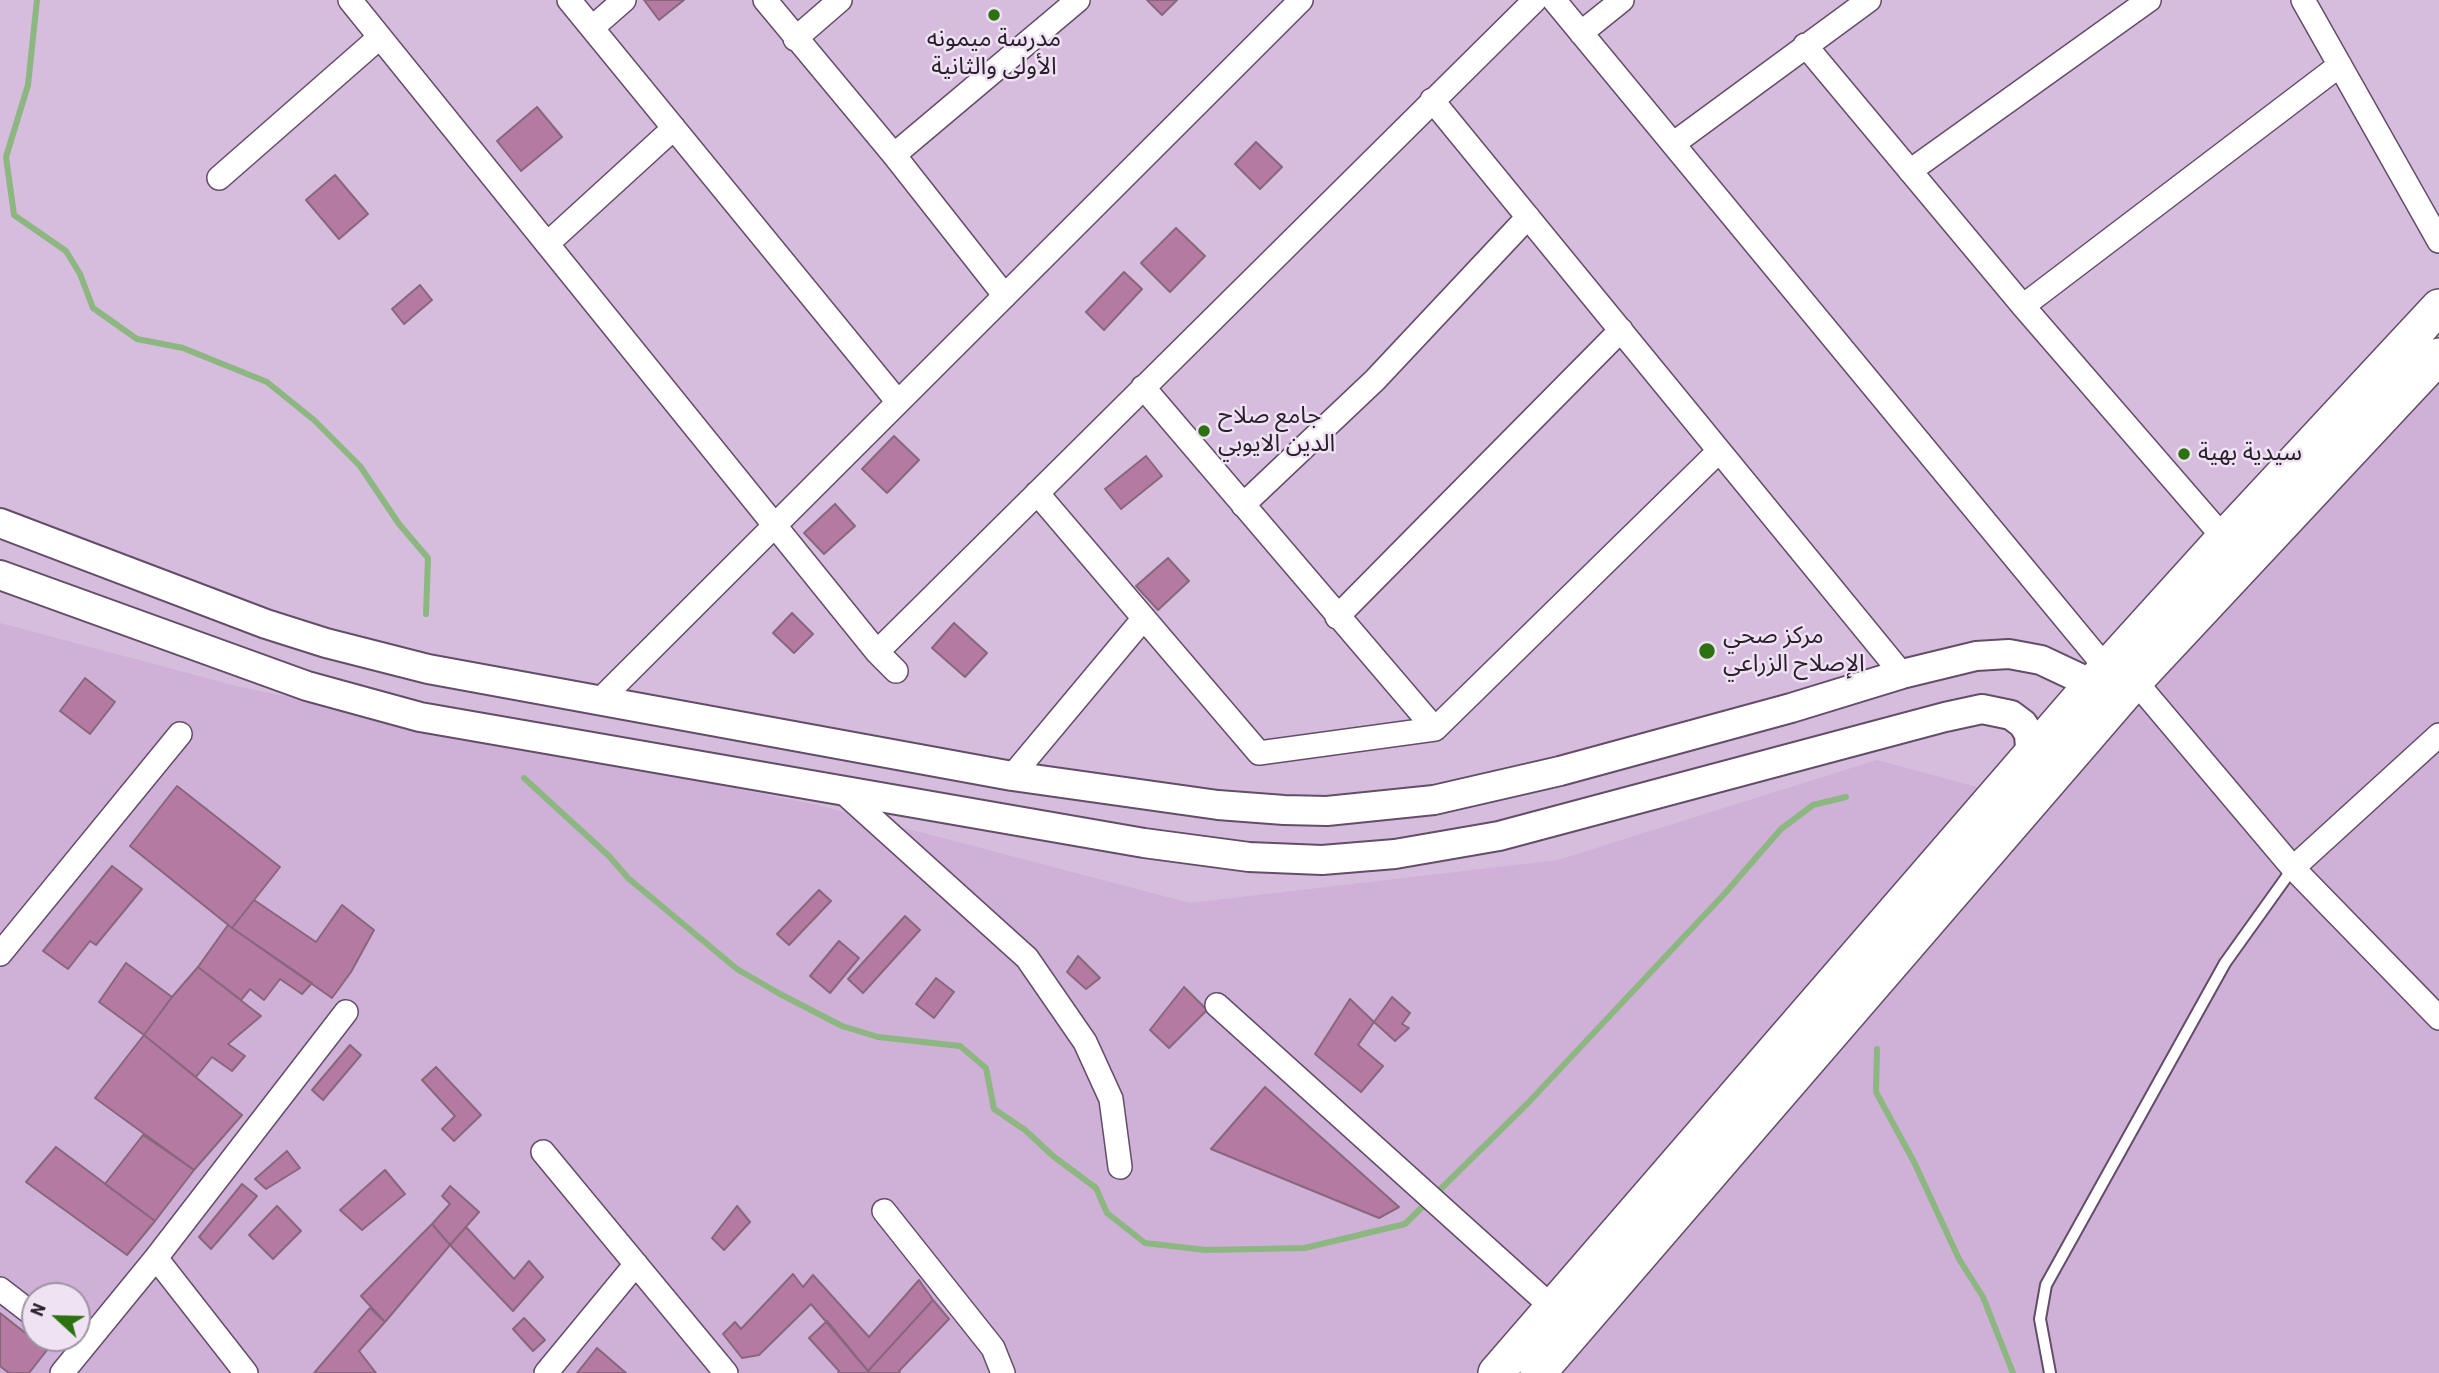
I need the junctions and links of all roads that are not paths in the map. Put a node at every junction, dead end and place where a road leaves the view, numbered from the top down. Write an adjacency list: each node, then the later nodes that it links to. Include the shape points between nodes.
1 (350, 0): 16 (street)
2 (569, 0): 14 (street)
3 (624, 0): 14 (street)
4 (765, 0): 17 (street)
5 (840, 0): 17 (street)
6 (1078, 0): 23 (street)
7 (1301, 0): 29 (street)
8 (1535, 0): 20 (street)
9 (1554, 0): 15 (street)
10 (1622, 0): 15 (street)
11 (1869, 0): 18 (street)
12 (2149, 0): 24 (street)
13 (2303, 0): 19 (street)
14 (592, 28): 21 (street)
15 (1581, 33): 22 (street)
16 (380, 37): 25 (street); 28 (street)
17 (795, 39): 23 (street)
18 (1805, 46): 22 (street); 24 (street)
19 (2340, 65): 27 (street); 30 (street)
20 (1432, 100): 26 (street); 34 (street)
21 (674, 128): 28 (street); 35 (street)
22 (1673, 144): 48 (street)
23 (894, 155): 29 (street)
24 (1910, 171): 30 (street)
25 (219, 178)
26 (1528, 217): 32 (street); 38 (street, via 1375,380)
27 (2439, 241)
28 (547, 243): 40 (street)
29 (1005, 296): 35 (street)
30 (2023, 306): 41 (street)
31 (2439, 307): 33 (main road)
32 (1621, 330): 36 (street); 43 (street)
33 (2431, 354): 41 (main road); 48 (main road)
34 (1143, 387): 37 (street); 38 (street)
35 (898, 402): 40 (street)
36 (1719, 451): 47 (street); 51 (street)
37 (1037, 493): 44 (street); 45 (street)
38 (1243, 505): 43 (street)
39 (0, 523): 49 (street, via 326,643 428,669)
40 (775, 526): 45 (street); 49 (street)
41 (2224, 538): 48 (main road)
42 (0, 575): 54 (street, via 365,703 488,730)
43 (1338, 617): 51 (street)
44 (1144, 618): 51 (street, via 1259,753); 56 (street)
45 (877, 652): 46 (street)
46 (896, 671)
47 (1902, 674): 48 (street, via 1976,656 2009,654); 56 (street, via 1560,771 1395,806 1284,810)
48 (2111, 678): 55 (main road); 58 (street); 79 (main road)
49 (600, 701): 50 (street)
50 (657, 711): 54 (street); 56 (street)
51 (1435, 729)
52 (180, 734): 59 (street)
53 (2439, 735): 58 (street)
54 (638, 754): 57 (street)
55 (2026, 762): 57 (street, via 2029,734 2023,724 2011,715 1982,709 1499,836 1322,860 1249,857 1144,843); 70 (main road)
56 (1012, 776)
57 (842, 791): 64 (street, via 1027,958 1085,1042 1111,1099)
58 (2293, 868): 62 (street); 80 (lane, via 2225,964 2046,1285 2040,1319)
59 (0, 954)
60 (1217, 1004): 70 (street)
61 (346, 1012): 66 (street)
62 (2439, 1018)
63 (543, 1152): 67 (street)
64 (1121, 1167)
65 (884, 1211): 77 (street, via 993,1348)
66 (156, 1258): 71 (street); 74 (street)
67 (636, 1264): 75 (street); 76 (street)
68 (0, 1289): 69 (street)
69 (21, 1305)
70 (1553, 1308): 78 (main road)
71 (91, 1325)
72 (69, 1352): 73 (street)
73 (62, 1373)
74 (246, 1373)
75 (546, 1373)
76 (726, 1373)
77 (1003, 1373)
78 (1496, 1373)
79 (1538, 1373)
80 (2050, 1373)

